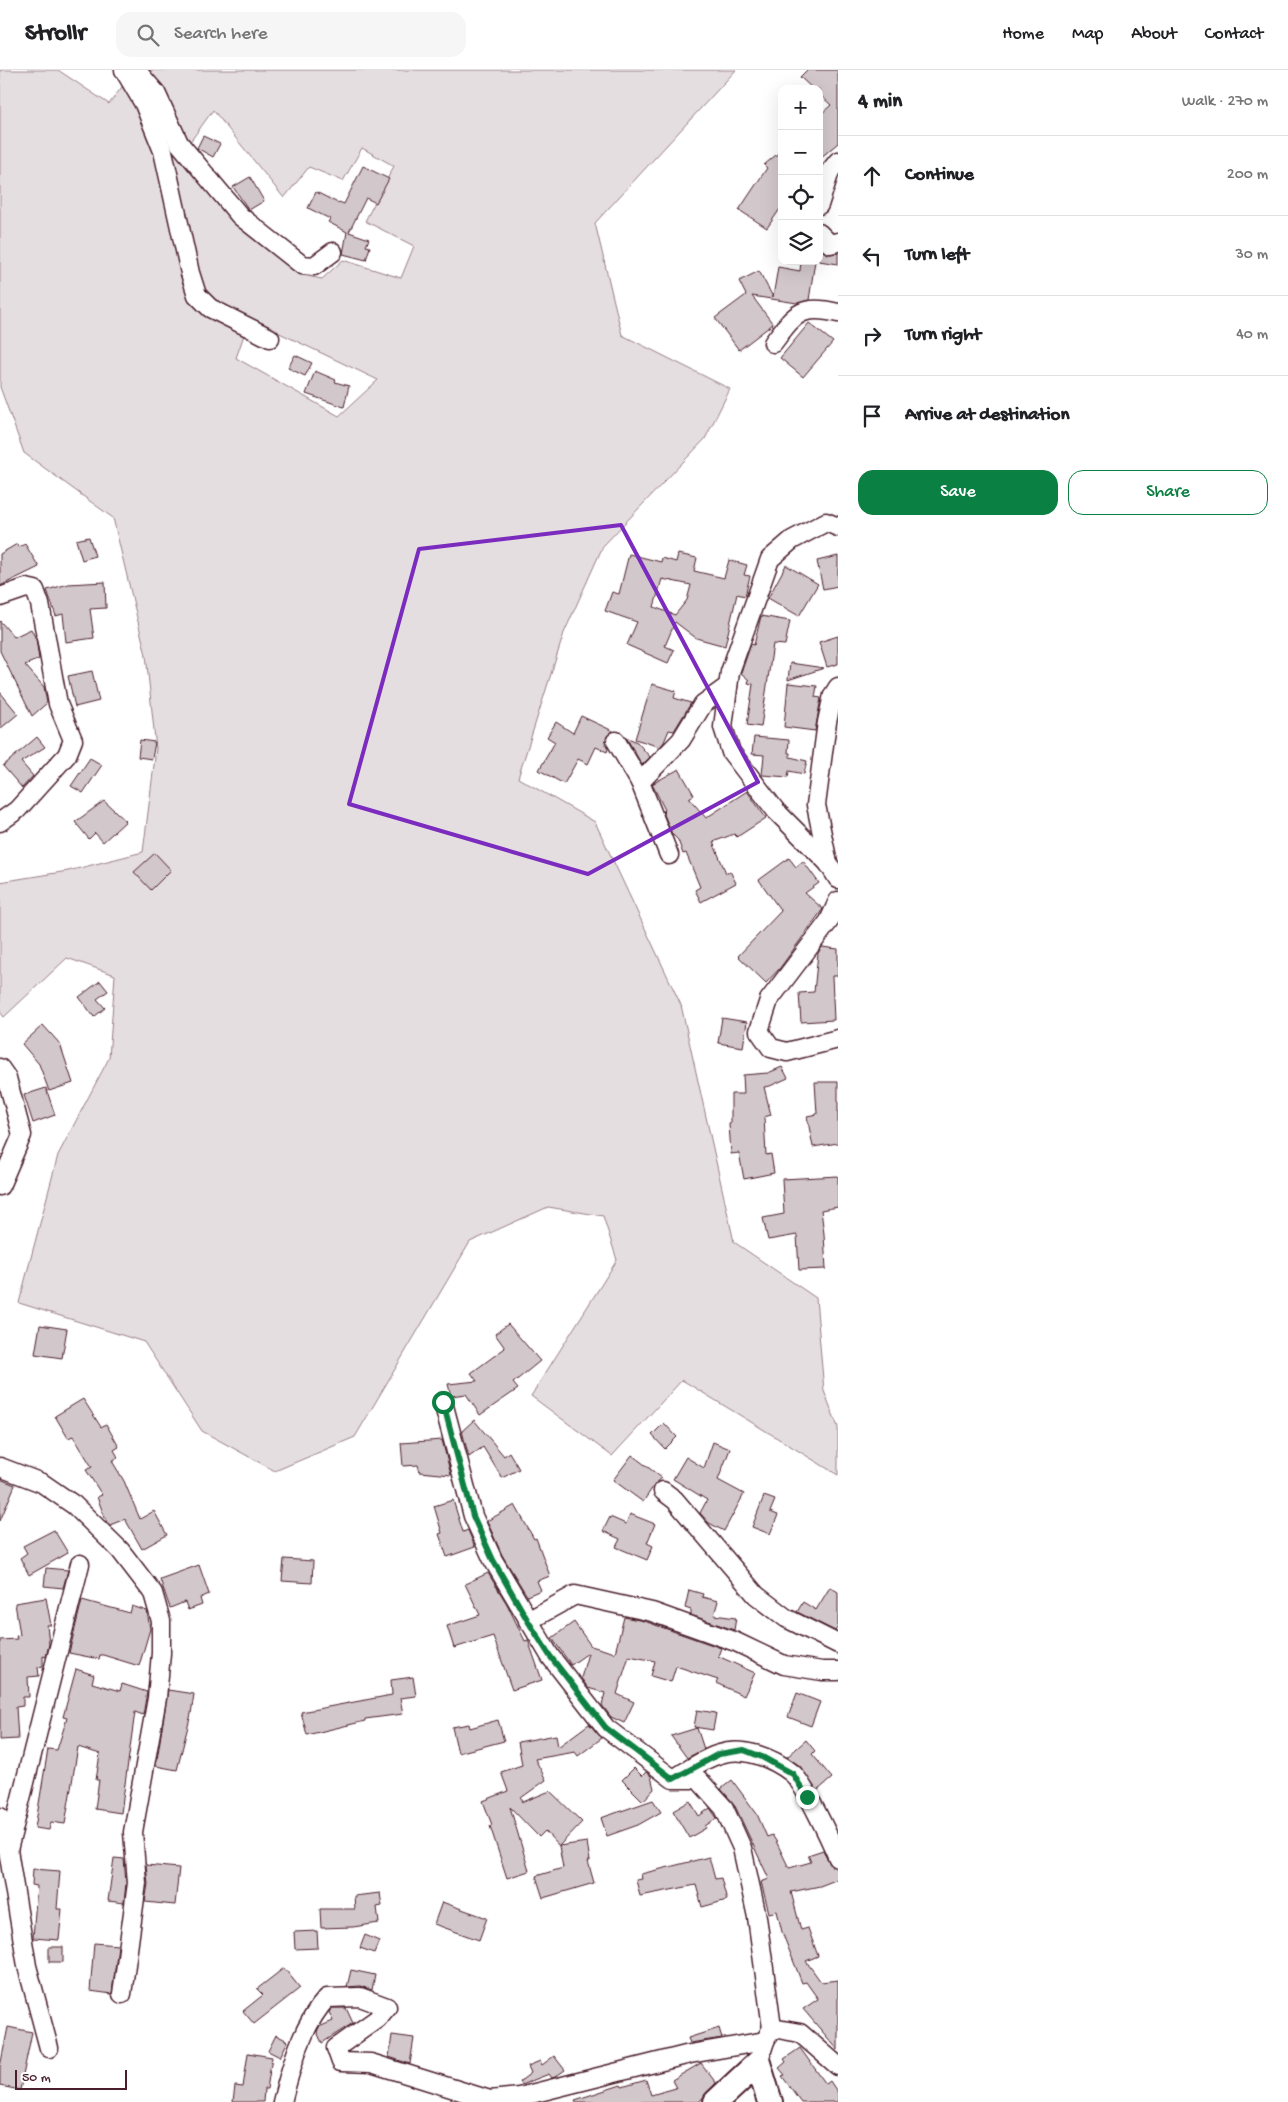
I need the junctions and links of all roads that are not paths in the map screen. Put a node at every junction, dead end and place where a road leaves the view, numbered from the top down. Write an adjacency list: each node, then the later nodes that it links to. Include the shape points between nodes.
1 (124, 70): 9 (street, via 144,104 163,152 197,295 210,308)
2 (136, 70): 7 (street, via 156,94 178,143 240,216 302,265 314,266)
3 (838, 160): 4 (street, via 830,170)
4 (823, 192)
5 (823, 237): 6 (street, via 830,244)
6 (838, 242)
7 (333, 252)
8 (838, 313): 10 (street, via 807,309 791,319)
9 (270, 338)
10 (773, 342)
11 (838, 528): 13 (street, via 826,522 792,540 770,559)
12 (0, 598): 17 (street, via 26,588 35,590 58,704 73,740 67,755 17,810)
13 (728, 686): 16 (street, via 703,704 682,740); 19 (street, via 723,727 731,752 776,811)
14 (838, 687): 19 (street, via 826,722 816,804)
15 (616, 740): 16 (street)
16 (640, 782): 18 (street)
17 (0, 822)
18 (669, 855)
19 (828, 863): 20 (street)
20 (838, 879)
21 (838, 901): 22 (street, via 829,921 769,1000 759,1031 771,1048 787,1052)
22 (838, 1039)
23 (0, 1068): 24 (street, via 7,1078 22,1135)
24 (0, 1186)
25 (443, 1402): 29 (street, via 473,1516 493,1560)
26 (0, 1467): 36 (street, via 42,1483 74,1505 120,1550 153,1592 161,1621 157,1698 134,1832 137,1883)
27 (664, 1491): 30 (street, via 756,1595 786,1618)
28 (80, 1564): 34 (street)
29 (528, 1621): 31 (street, via 576,1595 652,1612 736,1642 784,1665); 32 (street, via 550,1656 606,1728)
30 (838, 1644)
31 (838, 1671)
32 (673, 1779): 35 (street, via 719,1754 744,1750 762,1757 793,1774); 37 (street, via 698,1779 724,1808 742,1848 757,1917)
33 (0, 1817): 34 (street)
34 (8, 1850): 38 (street, via 27,1966)
35 (838, 1858)
36 (122, 1994)
37 (768, 2034): 39 (street); 40 (street, via 800,2033); 41 (street, via 519,2096 490,2100 371,2063 341,2062 336,2048 377,2019 387,2007 360,1997 327,1998 315,2011 290,2070)
38 (49, 2048)
39 (758, 2063): 42 (street); 43 (street)
40 (838, 2066)
41 (282, 2102)
42 (716, 2102)
43 (770, 2102)

